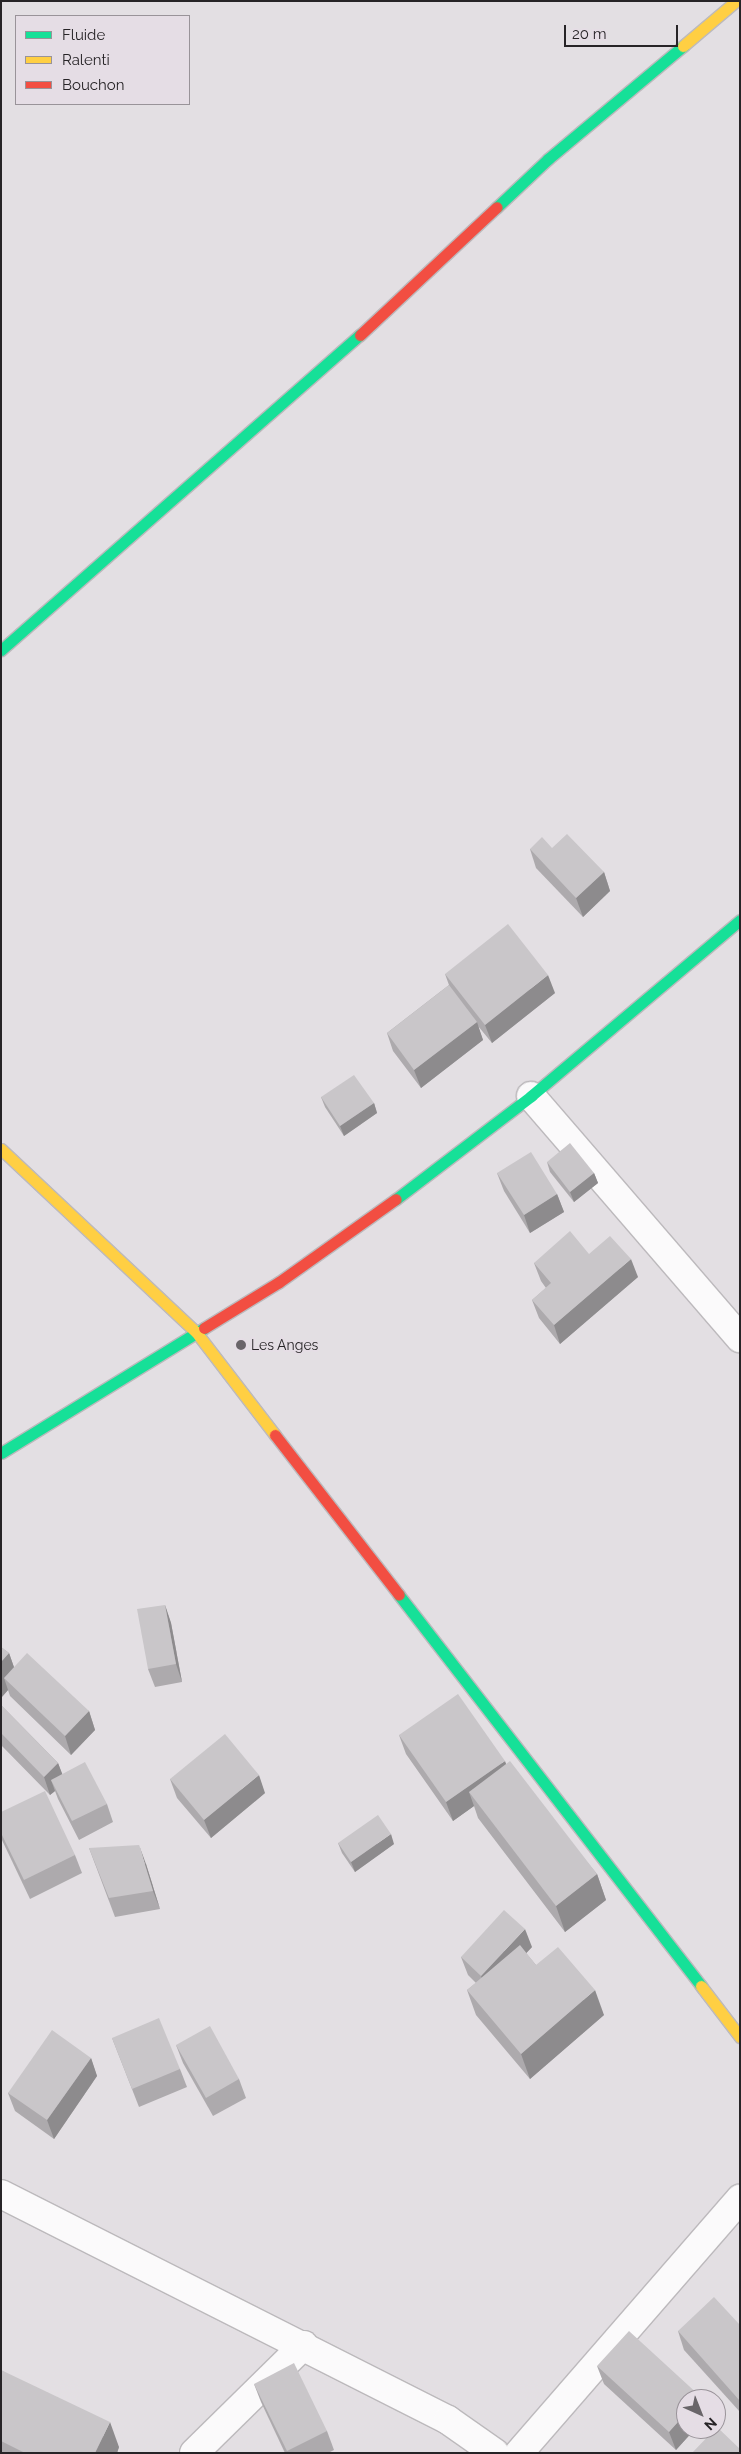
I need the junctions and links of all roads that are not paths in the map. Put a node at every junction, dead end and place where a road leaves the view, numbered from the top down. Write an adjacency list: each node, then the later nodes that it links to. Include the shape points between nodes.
1 (736, 1): 2 (street, via 548,159 319,373)
2 (1, 650)
3 (740, 920): 4 (street)
4 (531, 1096): 6 (street, via 366,1222 279,1282); 7 (street)
5 (1, 1149): 6 (street)
6 (196, 1332): 8 (street); 9 (street)
7 (740, 1338)
8 (1, 1453)
9 (740, 2037)
10 (1, 2194): 12 (street)
11 (740, 2199): 15 (street)
12 (304, 2345): 13 (street); 14 (street, via 448,2420)
13 (194, 2453)
14 (496, 2453)
15 (518, 2453)

